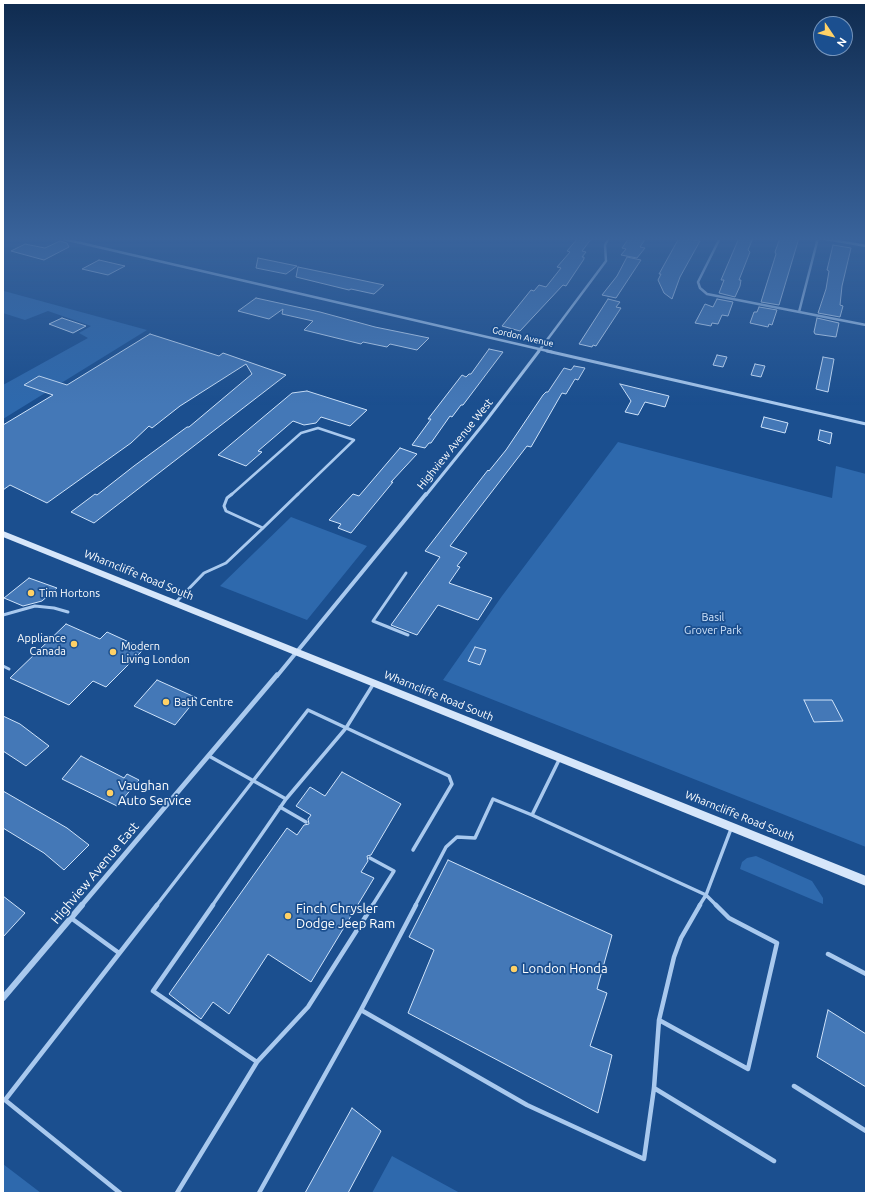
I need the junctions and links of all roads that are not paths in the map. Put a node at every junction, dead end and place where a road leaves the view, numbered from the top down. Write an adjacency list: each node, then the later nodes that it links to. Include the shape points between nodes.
1 (301, 294): 7 (street, Gordon Avenue)
2 (582, 294): 7 (street, Highview Avenue West)
3 (707, 294): 5 (street)
4 (804, 294): 5 (street)
5 (799, 312): 6 (street)
6 (866, 325)
7 (541, 349): 8 (street, Gordon Avenue); 16 (street, Highview Avenue West, via 485,422)
8 (866, 424)
9 (263, 528): 9 (lane, via 308,484 354,440 318,428 301,433 227,498 224,506 226,511); 12 (lane, via 226,562 204,573)
10 (3, 534): 12 (main road, Wharncliffe Road South)
11 (406, 573): 15 (lane, via 373,621)
12 (175, 603): 16 (main road, Wharncliffe Road South)
13 (68, 612): 14 (lane, via 35,606)
14 (3, 615)
15 (408, 635)
16 (297, 652): 19 (main road, Wharncliffe Road South); 21 (street, Highview Avenue East)
17 (3, 666): 18 (lane)
18 (9, 669)
19 (374, 683): 20 (lane); 22 (main road, Wharncliffe Road South)
20 (346, 728): 23 (lane, via 308,710); 24 (lane); 29 (lane, via 449,776 452,784)
21 (208, 756): 23 (lane); 33 (street, Highview Avenue East)
22 (560, 758): 26 (lane); 28 (main road, Wharncliffe Road South)
23 (253, 781): 24 (lane); 34 (lane)
24 (286, 799): 25 (lane)
25 (280, 807): 27 (lane); 40 (lane, via 153,990)
26 (532, 815): 32 (lane); 38 (lane, via 493,799 475,838 457,837 446,847)
27 (306, 822)
28 (732, 827): 31 (main road, Wharncliffe Road South); 32 (lane)
29 (413, 850)
30 (370, 858): 40 (lane, via 394,871 308,1007)
31 (866, 881)
32 (706, 895): 39 (lane, via 681,938); 39 (lane, via 729,918 777,944 748,1069)
33 (70, 918): 34 (lane); 37 (street, Highview Avenue East)
34 (119, 953): 45 (lane, via 5,1100)
35 (828, 954): 36 (lane)
36 (866, 974)
37 (3, 998)
38 (361, 1010): 42 (lane, via 527,1105 644,1158); 47 (lane)
39 (659, 1020): 42 (lane)
40 (257, 1062): 46 (lane)
41 (794, 1086): 43 (lane)
42 (654, 1088): 44 (lane)
43 (866, 1131)
44 (774, 1161)
45 (120, 1193)
46 (177, 1193)
47 (258, 1193)

